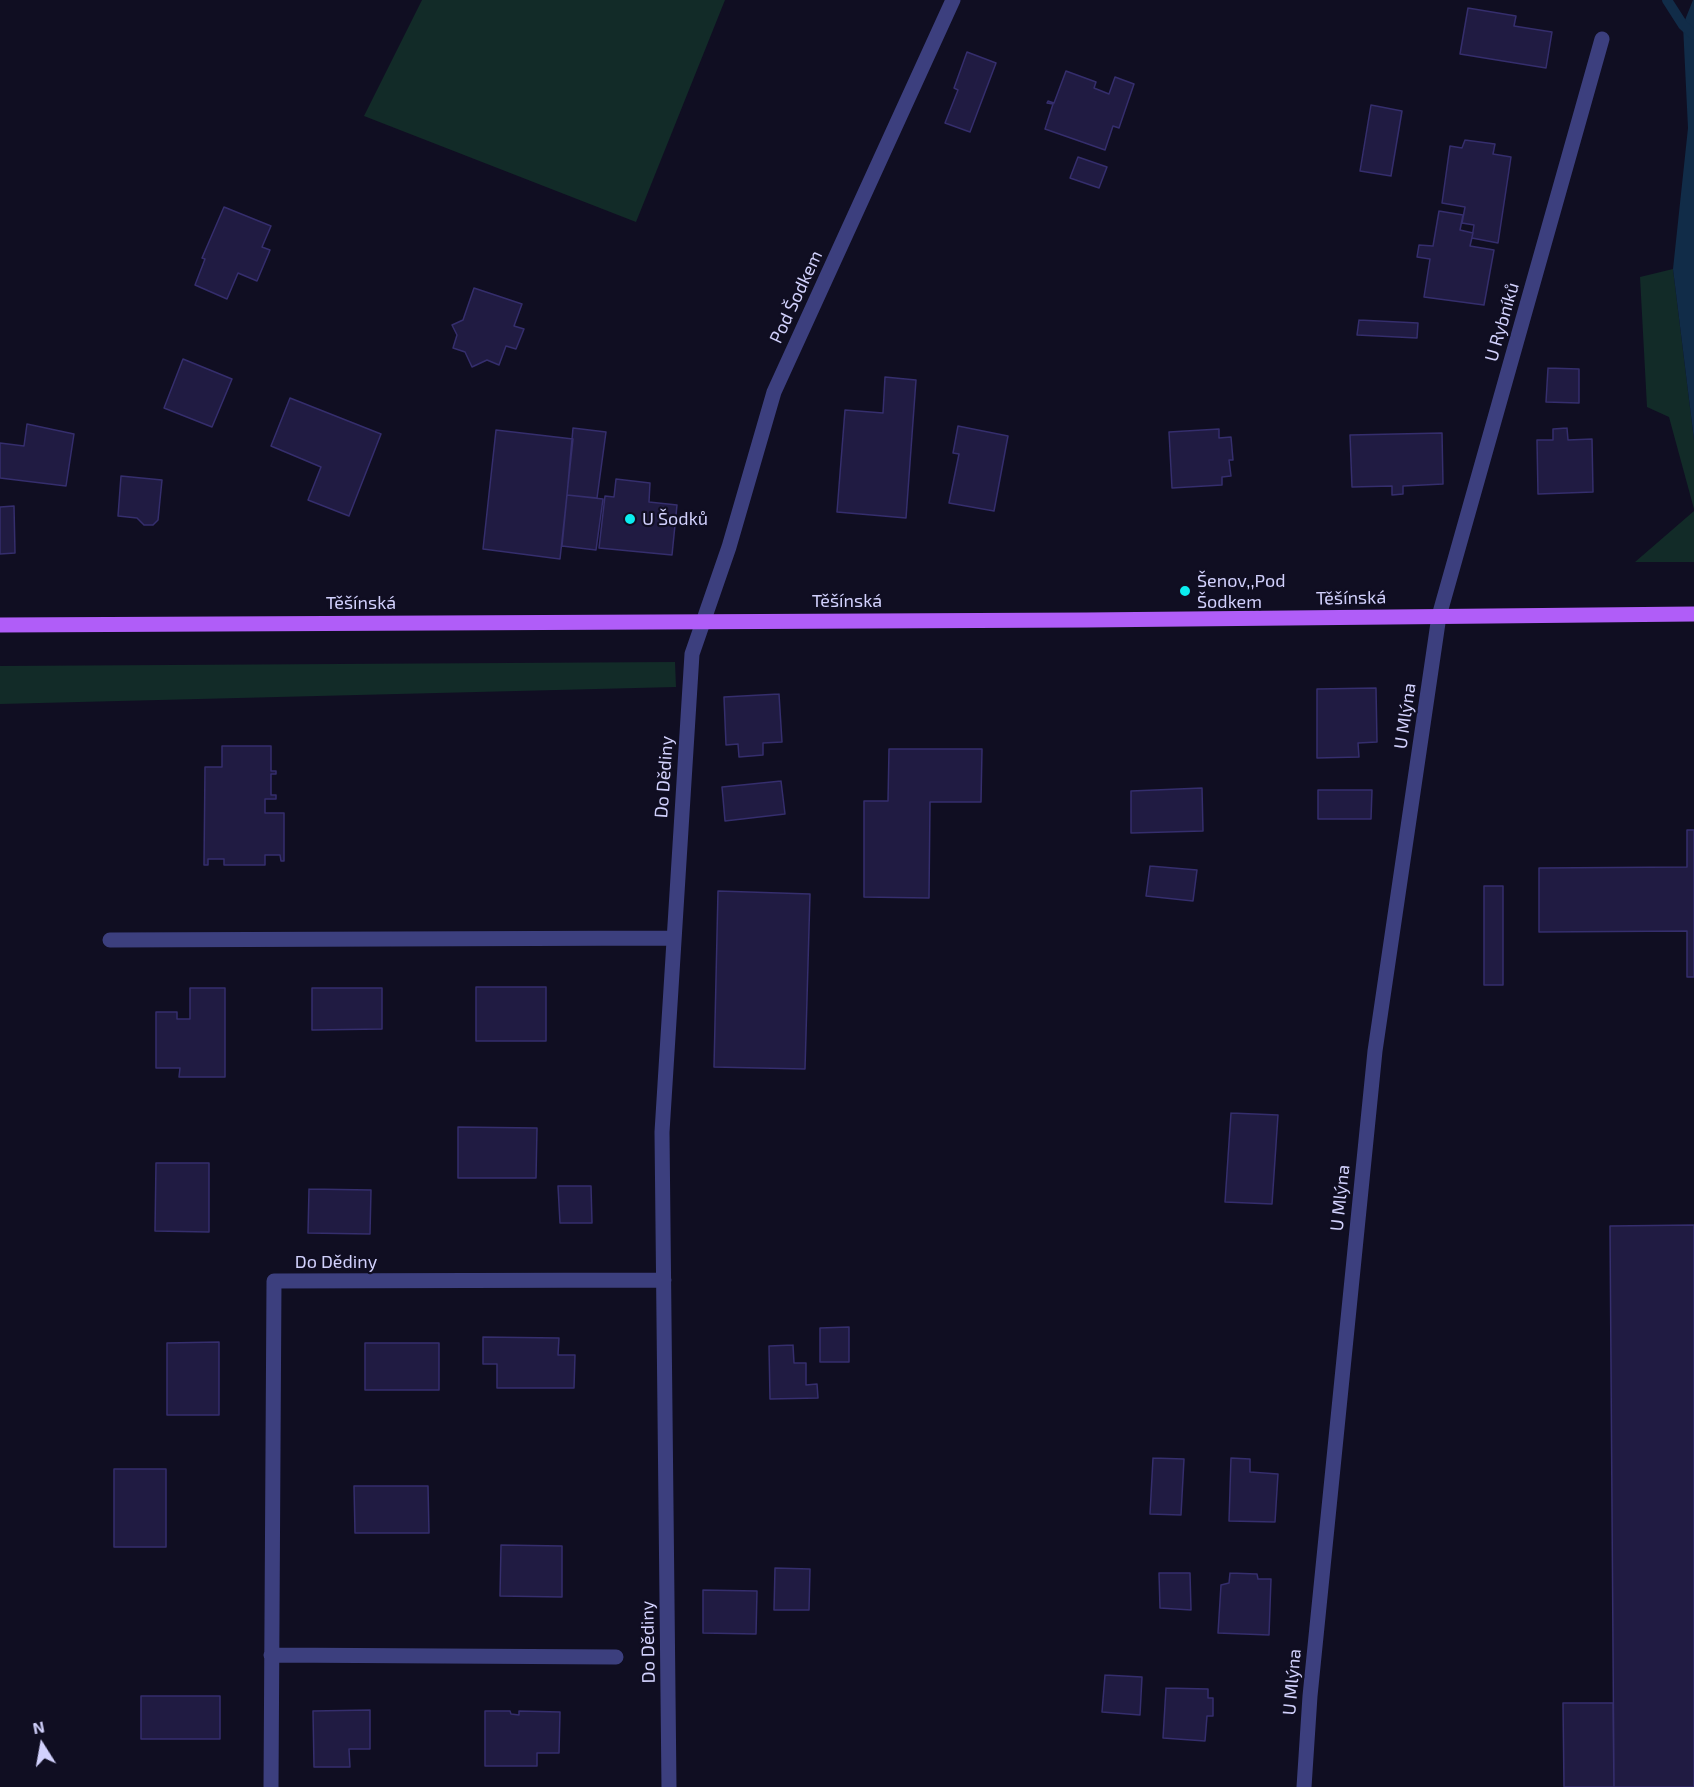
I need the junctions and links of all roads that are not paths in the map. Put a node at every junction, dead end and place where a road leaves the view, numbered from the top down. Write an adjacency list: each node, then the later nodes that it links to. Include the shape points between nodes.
1 (953, 0): 5 (street, Pod Šodkem, via 774,392)
2 (1602, 39): 4 (street, U Rybníků)
3 (1694, 614): 4 (main road, Těšínská)
4 (1439, 616): 5 (main road, Těšínská); 14 (street, U Mlýna, via 1375,1051 1310,1696)
5 (704, 621): 6 (main road, Těšínská); 7 (street, Do Dědiny, via 690,675)
6 (0, 625)
7 (674, 938): 8 (street); 9 (street, Do Dědiny, via 662,1132)
8 (110, 940)
9 (664, 1280): 10 (street, Do Dědiny, via 274,1281); 13 (street, Do Dědiny)
10 (272, 1655): 11 (street, Do Dědiny); 12 (street, Do Dědiny)
11 (616, 1657)
12 (271, 1787)
13 (669, 1787)
14 (1305, 1787)

